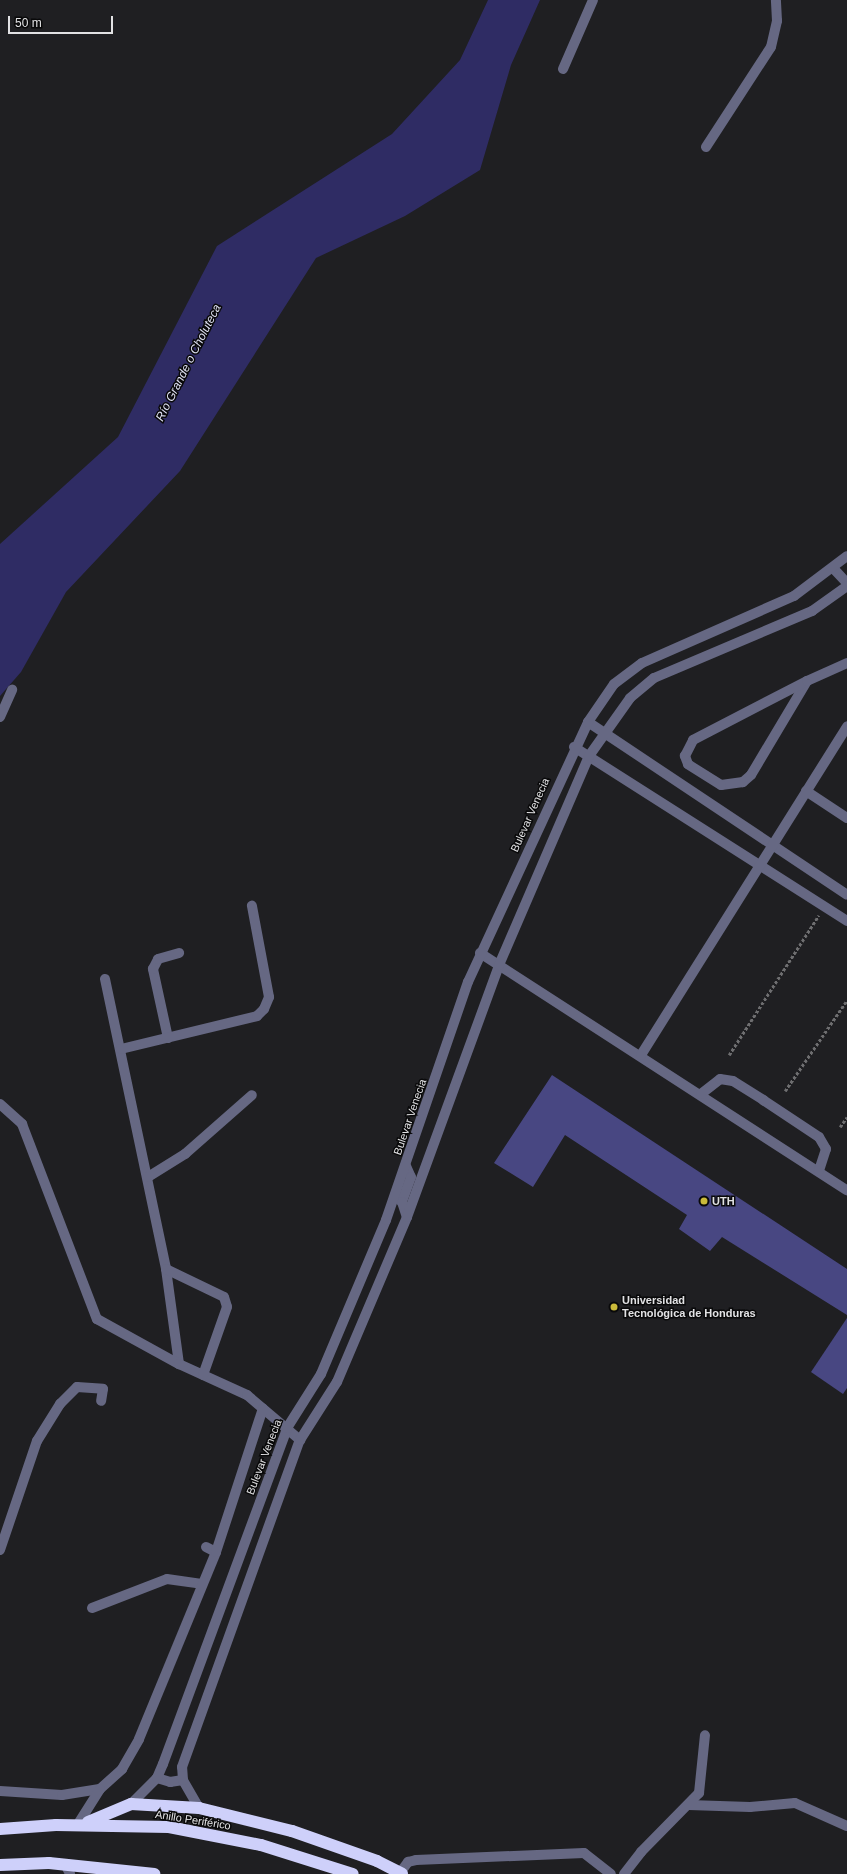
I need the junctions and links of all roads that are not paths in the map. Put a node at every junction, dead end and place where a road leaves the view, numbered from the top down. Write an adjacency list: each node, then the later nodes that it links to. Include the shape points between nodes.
1 (593, 0): 3 (street)
2 (776, 0): 4 (street, via 777,21 771,47)
3 (563, 69)
4 (706, 147)
5 (847, 556): 6 (street, Bulevar Venecia)
6 (833, 568): 7 (street); 13 (street, Bulevar Venecia, via 794,596 642,663 614,684)
7 (847, 583)
8 (847, 586): 15 (street, via 812,611 654,678 630,698)
9 (847, 663): 10 (street)
10 (807, 682): 10 (street, via 751,775 743,782 721,785 688,764 685,756 693,740)
11 (12, 690): 12 (street)
12 (0, 718)
13 (588, 722): 15 (street); 16 (street, Bulevar Venecia)
14 (847, 726): 18 (street)
15 (604, 733): 17 (street); 20 (street)
16 (574, 747): 17 (street); 26 (street, Bulevar Venecia)
17 (589, 756): 21 (street); 27 (street)
18 (806, 791): 19 (street); 20 (street)
19 (847, 818)
20 (772, 844): 21 (street); 22 (street)
21 (760, 865): 24 (street); 31 (street)
22 (847, 895)
23 (252, 906): 29 (street, via 268,997 264,1009 257,1016)
24 (847, 921)
25 (179, 953): 29 (street, via 158,959 153,969)
26 (480, 953): 27 (street); 35 (street, Bulevar Venecia)
27 (499, 965): 31 (street); 39 (street)
28 (105, 979): 30 (street)
29 (168, 1038): 30 (street)
30 (122, 1049): 37 (street)
31 (641, 1055): 32 (street)
32 (700, 1094): 36 (street); 36 (street, via 720,1079 733,1081 763,1100 819,1137 826,1149)
33 (252, 1095): 37 (street, via 185,1154)
34 (0, 1104): 41 (street, via 22,1124 97,1318)
35 (406, 1166): 39 (street, via 411,1177 402,1202); 45 (street, Bulevar Venecia, via 321,1374)
36 (819, 1171): 38 (street)
37 (148, 1176): 40 (street)
38 (847, 1190)
39 (407, 1217): 46 (street, via 336,1382)
40 (166, 1269): 41 (street); 42 (street, via 224,1297 227,1307)
41 (179, 1364): 42 (street)
42 (203, 1375): 44 (street, via 247,1395)
43 (101, 1401): 48 (street, via 104,1389 77,1387 60,1404 37,1441)
44 (263, 1408): 45 (street); 49 (street)
45 (287, 1428): 46 (street); 53 (street, Bulevar Venecia)
46 (300, 1440): 54 (street, via 182,1767)
47 (206, 1547): 49 (street)
48 (0, 1550)
49 (216, 1552): 50 (street)
50 (202, 1584): 51 (street, via 167,1579); 55 (street, via 139,1739 122,1769)
51 (92, 1608)
52 (705, 1735): 58 (street, via 699,1793)
53 (157, 1778): 54 (street, via 170,1782); 57 (street, Bulevar Venecia)
54 (183, 1780): 59 (street)
55 (100, 1789): 56 (street, via 62,1795); 60 (street)
56 (0, 1791)
57 (131, 1804): 59 (highway); 60 (highway)
58 (689, 1805): 61 (street, via 750,1807 795,1803); 70 (street, via 671,1819)
59 (199, 1808): 66 (highway, via 292,1831 377,1861)
60 (80, 1824): 62 (highway, Anillo Periférico); 68 (highway, Anillo Periférico, via 169,1827 261,1845)
61 (847, 1826)
62 (0, 1829)
63 (0, 1865): 64 (highway)
64 (68, 1869): 65 (highway)
65 (118, 1872): 67 (highway)
66 (401, 1873): 69 (street, via 408,1862 416,1860 584,1853 603,1864)
67 (154, 1874)
68 (353, 1874)
69 (611, 1874)
70 (624, 1874)

